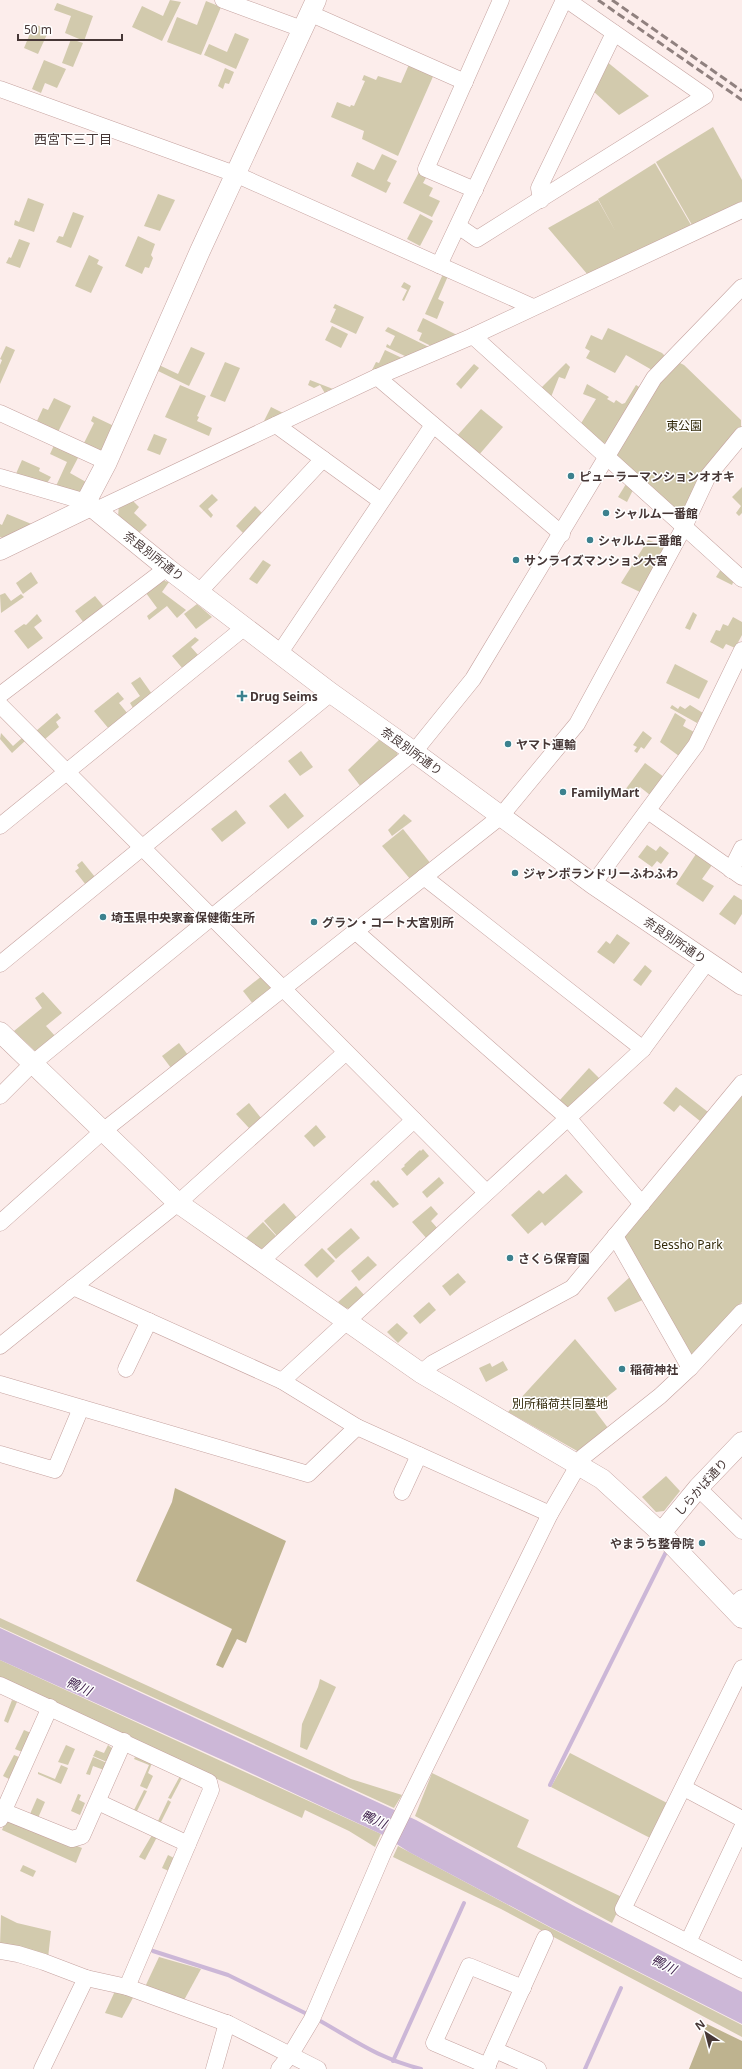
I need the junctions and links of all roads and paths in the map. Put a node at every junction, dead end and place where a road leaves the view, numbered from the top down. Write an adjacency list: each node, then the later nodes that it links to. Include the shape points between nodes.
1 (223, 0): 4 (street)
2 (501, 0): 6 (street)
3 (565, 0): 5 (street); 9 (street)
4 (309, 14): 6 (street); 8 (street)
5 (614, 33): 10 (street, via 539,188); 10 (street, via 705,96)
6 (465, 82): 9 (street, via 426,169)
7 (0, 89): 8 (street)
8 (235, 174): 13 (street); 24 (street)
9 (475, 190): 12 (street)
10 (541, 200): 12 (street, via 477,238)
11 (742, 210): 15 (street)
12 (458, 226): 13 (street)
13 (439, 265): 15 (street)
14 (742, 287): 22 (street, via 654,378)
15 (533, 308): 16 (street)
16 (473, 336): 17 (street); 22 (street)
17 (377, 377): 19 (street); 20 (street)
18 (0, 413): 24 (street)
19 (276, 425): 23 (street); 27 (street)
20 (433, 425): 26 (street); 29 (street)
21 (742, 435): 28 (street, via 708,476)
22 (605, 456): 28 (street); 29 (street)
23 (323, 459): 26 (street); 33 (street)
24 (107, 462): 27 (street)
25 (0, 477): 27 (street)
26 (381, 502): 36 (street)
27 (91, 506): 30 (street); 31 (street, 奈良別所通り)
28 (684, 527): 32 (street); 43 (street, via 578,724)
29 (562, 534): 40 (street, via 473,679)
30 (0, 550)
31 (167, 568): 33 (street, 奈良別所通り); 38 (street)
32 (742, 579)
33 (199, 592): 34 (street, 奈良別所通り)
34 (245, 627): 36 (street, 奈良別所通り); 41 (street)
35 (742, 650): 42 (street, via 696,745)
36 (279, 654): 37 (street, 奈良別所通り)
37 (331, 693): 40 (street, 奈良別所通り); 45 (street)
38 (0, 695)
39 (0, 705): 41 (street)
40 (414, 752): 43 (street, 奈良別所通り); 50 (street)
41 (67, 772): 44 (street); 45 (street)
42 (648, 811): 47 (street); 49 (street)
43 (500, 817): 48 (street); 49 (street, 奈良別所通り)
44 (0, 826)
45 (143, 846): 50 (street); 53 (street)
46 (742, 848): 47 (street)
47 (736, 873)
48 (424, 877): 51 (street); 57 (street)
49 (593, 884): 52 (street, 奈良別所通り)
50 (212, 918): 55 (street); 59 (street)
51 (355, 931): 55 (street); 62 (street)
52 (707, 962): 54 (street, 奈良別所通り); 57 (street)
53 (0, 964)
54 (742, 985)
55 (283, 988): 58 (street); 64 (street)
56 (0, 1032): 59 (street)
57 (643, 1049): 62 (street)
58 (346, 1052): 63 (street); 66 (street)
59 (32, 1064): 61 (street); 64 (street)
60 (742, 1083): 67 (street)
61 (0, 1096)
62 (569, 1119): 65 (street); 67 (street)
63 (414, 1120): 65 (street); 70 (street)
64 (103, 1131): 66 (street); 68 (street)
65 (486, 1192): 74 (street)
66 (178, 1204): 70 (street); 71 (street)
67 (642, 1204): 69 (street)
68 (0, 1223)
69 (615, 1236): 76 (street); 78 (street, via 572,1288 433,1363)
70 (260, 1261): 74 (street)
71 (73, 1287): 73 (street); 75 (street)
72 (742, 1312): 76 (street)
73 (149, 1321): 77 (street); 79 (street)
74 (346, 1322): 78 (street); 79 (street)
75 (0, 1346)
76 (690, 1368): 86 (street)
77 (126, 1369)
78 (421, 1373): 86 (street)
79 (282, 1381): 82 (street)
80 (0, 1384): 81 (street)
81 (81, 1408): 82 (street, via 308,1474); 84 (street, via 55,1470)
82 (357, 1427): 85 (street)
83 (742, 1442): 87 (street, しらかば通り)
84 (0, 1454)
85 (419, 1455): 88 (street); 89 (street)
86 (579, 1464): 89 (street); 91 (street, via 602,1478)
87 (698, 1488): 90 (street); 91 (street, しらかば通り)
88 (402, 1492)
89 (550, 1514): 113 (street, via 384,1851 313,2015)
90 (742, 1531)
91 (661, 1533): 92 (street)
92 (739, 1608)
93 (742, 1668): 95 (street)
94 (0, 1685): 96 (street)
95 (737, 1690): 98 (street)
96 (50, 1707): 97 (street); 100 (street)
97 (124, 1741): 99 (street); 103 (street, via 209,1782 211,1790)
98 (684, 1788): 101 (street); 105 (street, via 623,1909)
99 (98, 1802): 100 (street, via 82,1836 72,1839); 103 (street)
100 (1, 1813)
101 (742, 1819)
102 (742, 1828): 105 (street)
103 (188, 1844): 109 (street)
104 (545, 1938): 110 (street)
105 (688, 1942): 107 (street)
106 (0, 1951): 108 (street, via 44,1962)
107 (742, 1970)
108 (86, 1978): 109 (street); 115 (street)
109 (127, 1987): 111 (street)
110 (523, 1988): 112 (street); 114 (street, via 469,1966 434,2043)
111 (227, 2024): 113 (street); 116 (street)
112 (495, 2050): 114 (street); 119 (street)
113 (291, 2054): 117 (street); 118 (street)
114 (487, 2067)
115 (42, 2069)
116 (214, 2069)
117 (278, 2069)
118 (318, 2069)
119 (538, 2069)

